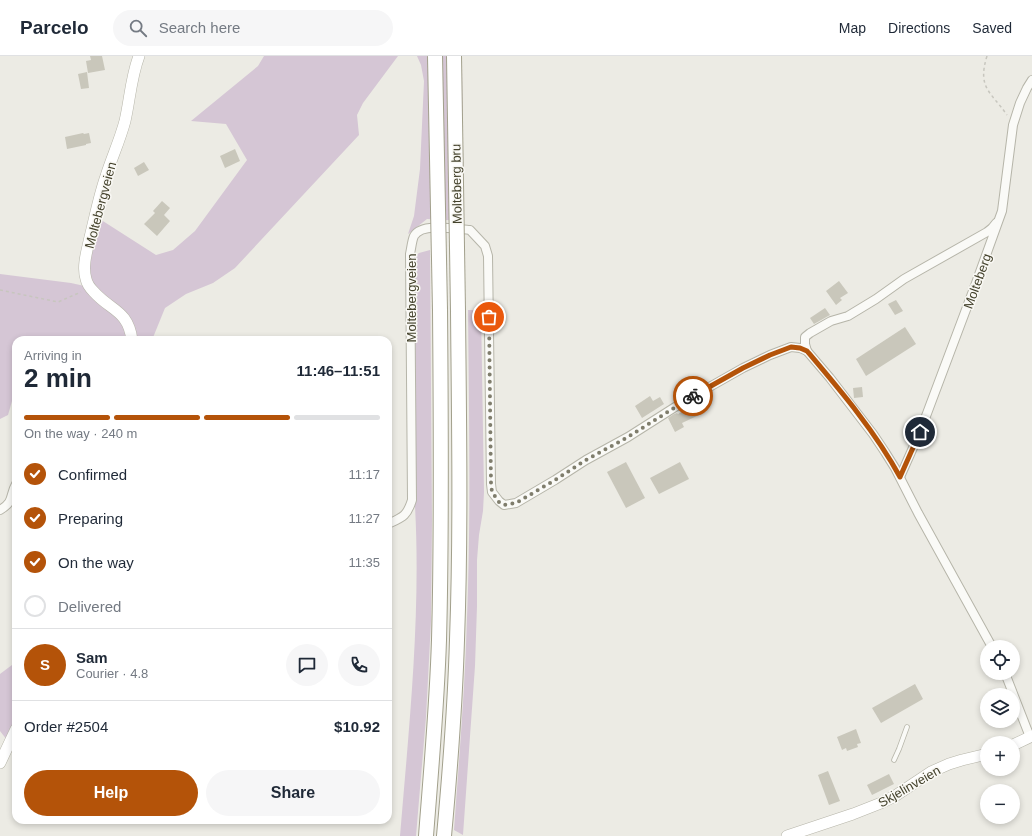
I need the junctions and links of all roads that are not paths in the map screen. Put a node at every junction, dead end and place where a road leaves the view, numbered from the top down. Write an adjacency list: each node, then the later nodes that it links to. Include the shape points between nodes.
1 (139, 56): 6 (main road, Moltebergveien, via 125,120 94,216 85,268 90,288 118,311 126,321)
2 (435, 56): 23 (highway, Molteberg bru, bridge, via 441,510 439,642)
3 (454, 56): 24 (highway, Molteberg bru, bridge, via 460,506 457,642)
4 (1032, 80): 5 (street, Molteberg, via 1020,103 1014,125)
5 (999, 219): 7 (street, via 987,232 904,279 848,316 831,321); 10 (street, Molteberg, via 920,432)
6 (131, 336)
7 (805, 337): 8 (street); 9 (street)
8 (791, 347): 9 (street); 13 (street, Moltebergveien, via 743,368 516,503 504,505 492,492 491,484 488,256 485,246 470,230 430,227 420,230 414,236 410,254 412,500 409,511)
9 (807, 351): 10 (street, via 874,434)
10 (900, 477): 14 (street)
11 (12, 491): 12 (street, via 8,505)
12 (0, 510)
13 (392, 522)
14 (988, 640)
15 (1007, 680): 17 (street)
16 (908, 727): 21 (lane)
17 (1031, 737): 19 (main road)
18 (12, 738): 22 (main road)
19 (1020, 742)
20 (980, 756): 25 (main road, Skjelinveien, via 931,772 881,803)
21 (894, 760)
22 (0, 763)
23 (426, 836)
24 (444, 836)
25 (787, 836)

